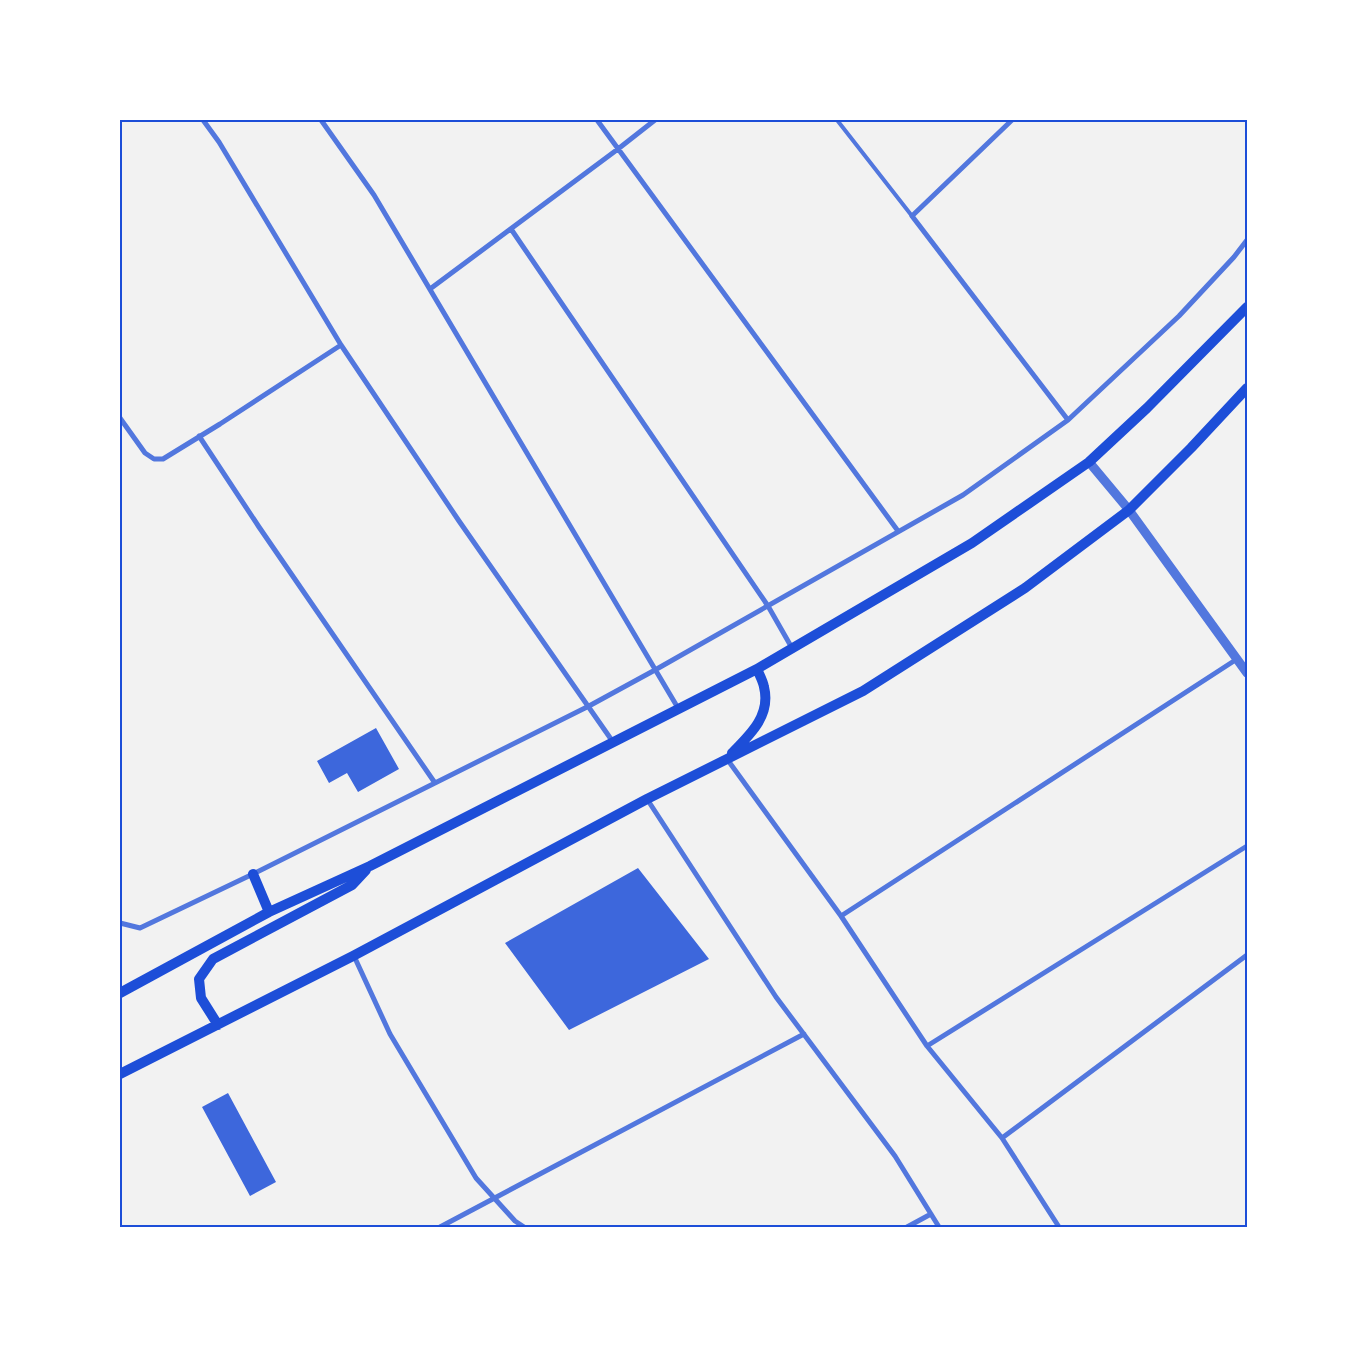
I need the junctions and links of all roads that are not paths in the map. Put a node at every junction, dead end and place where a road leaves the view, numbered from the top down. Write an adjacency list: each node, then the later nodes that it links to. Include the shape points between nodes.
1 (203, 120): 13 (street)
2 (322, 120): 11 (street, via 374,195)
3 (597, 120): 7 (street)
4 (655, 120): 7 (street)
5 (837, 120): 8 (lane)
6 (1012, 120): 8 (street)
7 (618, 149): 9 (street); 20 (street)
8 (912, 216): 16 (street)
9 (511, 229): 11 (street); 21 (street)
10 (1247, 240): 16 (street, via 1179,316)
11 (430, 289): 25 (street)
12 (1247, 306): 18 (main road)
13 (341, 345): 17 (street); 27 (street)
14 (1247, 388): 19 (main road)
15 (120, 418): 17 (street, via 145,453 154,459 163,459)
16 (1068, 420): 20 (street, via 963,494)
17 (199, 436): 31 (street)
18 (1089, 462): 19 (street); 22 (main road, via 972,543)
19 (1129, 510): 23 (street); 30 (main road, via 1025,588 862,691)
20 (898, 531): 21 (street)
21 (768, 606): 22 (street); 25 (street)
22 (792, 648): 24 (main road)
23 (1237, 659): 26 (street); 37 (street)
24 (756, 669): 28 (main road); 30 (main road, via 764,686 766,706 756,729)
25 (655, 670): 27 (street); 28 (street)
26 (1247, 673)
27 (589, 706): 29 (street); 31 (street)
28 (678, 708): 29 (main road)
29 (613, 742): 34 (main road)
30 (726, 759): 32 (main road); 37 (street)
31 (435, 783): 35 (street)
32 (647, 798): 40 (main road); 43 (street, via 776,997)
33 (1247, 846): 44 (street)
34 (370, 866): 36 (main road); 42 (main road, via 352,885 213,959 199,979 201,998)
35 (253, 874): 36 (main road); 38 (street, via 140,928)
36 (269, 912): 41 (main road)
37 (841, 916): 44 (street)
38 (120, 923)
39 (1247, 955): 46 (street)
40 (354, 956): 42 (main road); 47 (street, via 390,1034 476,1178)
41 (120, 993)
42 (218, 1025): 45 (main road)
43 (804, 1034): 47 (street); 48 (street, via 895,1156)
44 (926, 1046): 46 (street)
45 (120, 1074)
46 (1002, 1138): 55 (street)
47 (495, 1198): 49 (street); 50 (street)
48 (931, 1214): 53 (street); 54 (street)
49 (514, 1221): 51 (street); 52 (street)
50 (440, 1227)
51 (512, 1227)
52 (524, 1227)
53 (907, 1227)
54 (939, 1227)
55 (1059, 1227)

